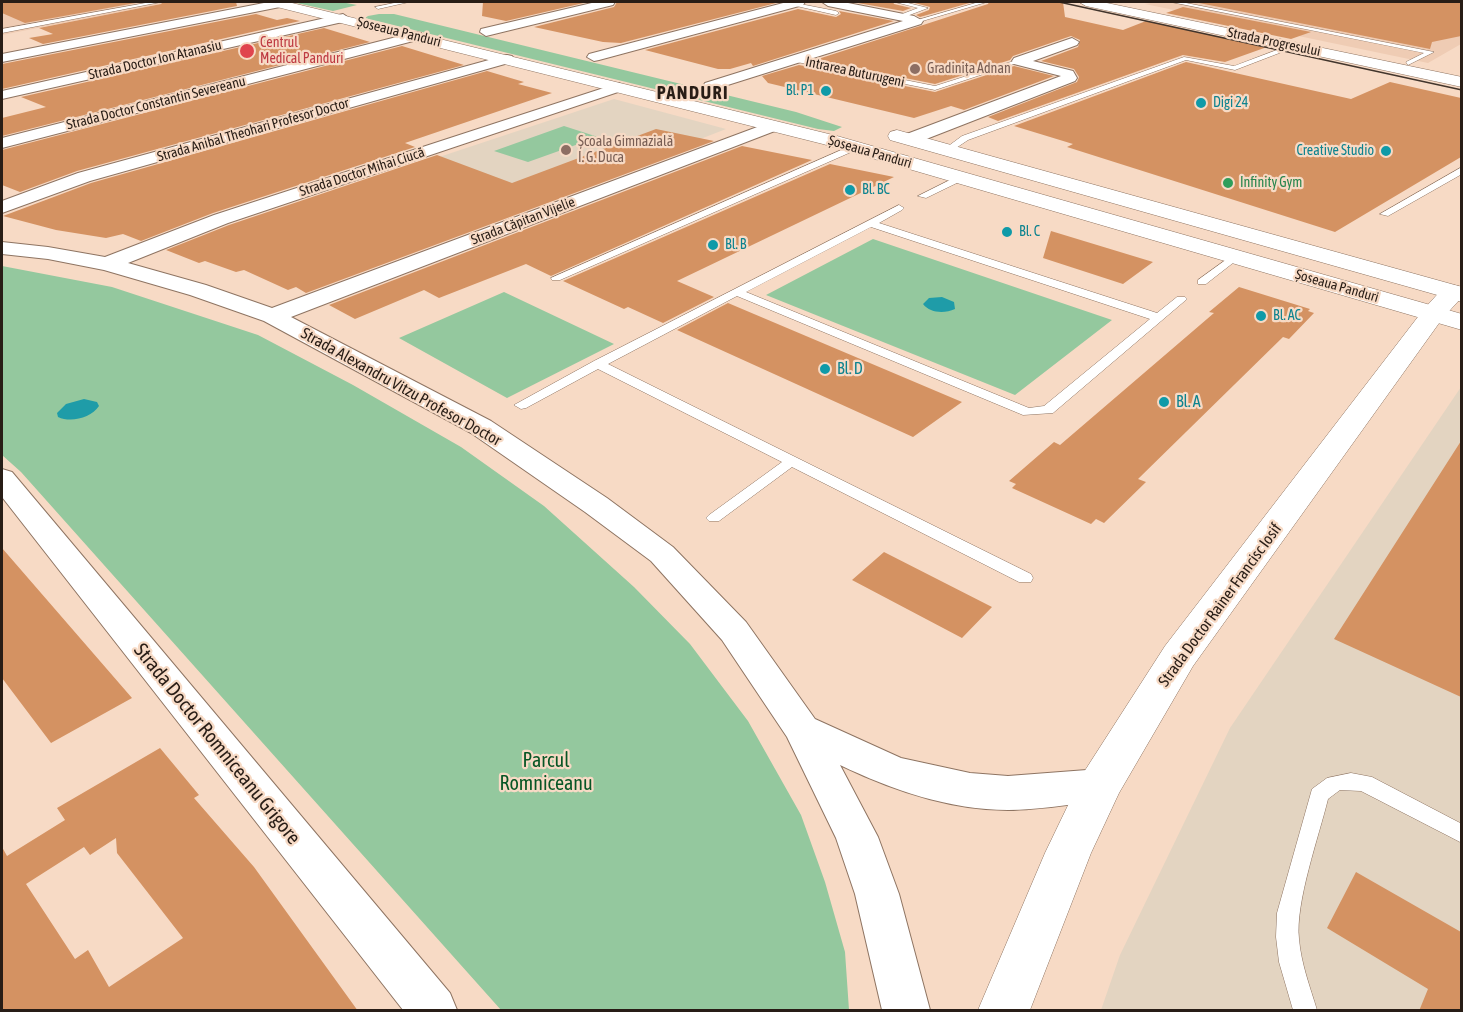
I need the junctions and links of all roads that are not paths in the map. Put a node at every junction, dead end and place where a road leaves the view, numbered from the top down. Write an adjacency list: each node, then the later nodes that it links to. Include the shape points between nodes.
1 (118, 2): 14 (lane)
2 (158, 2): 14 (lane)
3 (277, 2): 18 (main road, Șoseaua Panduri); 30 (street)
4 (356, 2): 15 (main road, Șoseaua Panduri)
5 (406, 2): 15 (lane)
6 (609, 2): 23 (street)
7 (796, 2): 16 (lane); 29 (street)
8 (828, 2): 19 (street)
9 (898, 2): 19 (lane, via 925,8)
10 (984, 2): 20 (lane)
11 (1086, 2): 27 (main road, Strada Progresului)
12 (1117, 2): 35 (main road, Strada Progresului)
13 (1174, 2): 35 (lane, via 1431,52)
14 (133, 6): 22 (lane)
15 (378, 7): 17 (main road, Șoseaua Panduri); 18 (main road)
16 (836, 13)
17 (421, 16)
18 (340, 17): 24 (main road, Șoseaua Panduri); 41 (street, Strada Doctor Ion Atanasiu)
19 (899, 17): 20 (street)
20 (917, 21): 32 (street)
21 (465, 27): 23 (main road, Șoseaua Panduri)
22 (2, 31)
23 (486, 32): 25 (main road, Șoseaua Panduri)
24 (416, 36): 31 (main road, Șoseaua Panduri); 47 (street, Strada Doctor Constantin Severeanu)
25 (530, 42)
26 (1072, 42): 33 (street, Intrarea Buturugeni)
27 (1293, 46): 35 (main road, Strada Progresului); 48 (lane, via 1235,68 1186,58 965,138)
28 (573, 52): 29 (main road)
29 (594, 57): 34 (main road)
30 (2, 58)
31 (507, 59): 40 (main road, Șoseaua Panduri); 52 (street, Strada Anibal Theohari Profesor Doctor, via 84,177)
32 (794, 60): 33 (lane, Intrarea Buturugeni, via 935,88); 39 (street)
33 (1019, 61): 46 (street, via 1068,74 1070,78)
34 (629, 66)
35 (1402, 66): 36 (main road, Strada Progresului); 38 (main road, Strada Progresului)
36 (1461, 75)
37 (687, 80): 39 (main road)
38 (1461, 82)
39 (710, 86): 42 (main road)
40 (619, 87): 43 (main road, Șoseaua Panduri); 58 (street, Strada Doctor Mihai Ciucă, via 221,219)
41 (2, 94)
42 (739, 94)
43 (774, 126): 45 (main road, Șoseaua Panduri, via 830,140); 64 (street, Strada Căpitan Vijelie)
44 (882, 132): 46 (main road, Șoseaua Panduri)
45 (854, 139): 50 (main road, Șoseaua Panduri); 59 (lane)
46 (910, 140): 48 (main road, Șoseaua Panduri)
47 (2, 143)
48 (947, 150): 63 (main road, Șoseaua Panduri)
49 (1461, 170): 54 (lane)
50 (960, 178): 51 (lane); 57 (main road, Șoseaua Panduri)
51 (923, 196)
52 (2, 207)
53 (899, 208): 55 (lane)
54 (1386, 214)
55 (870, 223): 61 (lane); 65 (lane)
56 (2, 248): 58 (street, Strada Alexandru Vitzu Profesor Doctor)
57 (1234, 257): 60 (lane); 63 (main road, Șoseaua Panduri)
58 (107, 264): 64 (street, Strada Alexandru Vitzu Profesor Doctor)
59 (556, 278)
60 (1202, 282)
61 (736, 292): 65 (lane, via 1028,411 1048,410); 66 (lane)
62 (1181, 299): 65 (lane)
63 (1452, 306): 73 (main road, Strada Doctor Rainer Francisc Iosif, via 1179,656)
64 (272, 316): 72 (street, Strada Alexandru Vitzu Profesor Doctor, via 481,427 662,554 734,631)
65 (1159, 318)
66 (598, 364): 67 (lane); 68 (lane)
67 (521, 405)
68 (794, 460): 70 (lane); 71 (lane)
69 (2, 478): 75 (street, Strada Doctor Romniceanu Grigore)
70 (714, 518)
71 (1025, 578)
72 (802, 729): 73 (street, Strada Alexandru Vitzu Profesor Doctor, via 892,772 970,790 1008,793); 76 (street, Strada Alexandru Vitzu Profesor Doctor, via 857,837 877,894)
73 (1100, 785): 77 (main road, Strada Doctor Rainer Francisc Iosif)
74 (1461, 834): 78 (lane, via 1365,783 1349,780 1328,784 1318,795 1288,913 1291,962)
75 (433, 1011)
76 (906, 1011)
77 (1004, 1011)
78 (1305, 1011)

